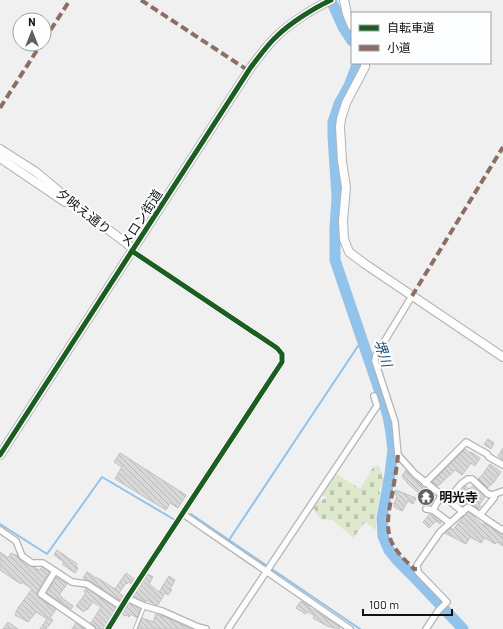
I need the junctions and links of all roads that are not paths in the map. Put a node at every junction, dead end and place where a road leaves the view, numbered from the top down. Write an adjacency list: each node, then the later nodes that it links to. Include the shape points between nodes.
1 (344, 0): 3 (street)
2 (324, 4): 7 (street, メロン街道, via 277,36 261,54)
3 (351, 24)
4 (365, 64): 8 (street, via 346,103 340,127 346,187 344,239 349,252)
5 (0, 149): 7 (street, 夕映え通り, via 36,172)
6 (0, 158): 7 (street, 夕映え通り)
7 (133, 250): 11 (street, メロン街道); 21 (street, via 282,354 282,362)
8 (412, 296): 9 (street); 13 (street, via 376,355 375,361 396,422 398,455)
9 (503, 357)
10 (374, 396): 27 (street, via 376,406)
11 (0, 455)
12 (503, 465): 13 (street, via 466,442)
13 (425, 483): 16 (street)
14 (503, 491): 15 (street)
15 (494, 494): 17 (street, via 488,494 472,479 468,479 460,484); 22 (street, via 494,498)
16 (441, 496): 17 (street); 19 (street)
17 (448, 500): 20 (street)
18 (426, 508): 19 (street)
19 (433, 510): 23 (street)
20 (463, 512): 22 (street, via 468,507); 23 (street)
21 (183, 514): 27 (street); 28 (street)
22 (480, 515): 24 (street)
23 (450, 523): 37 (street, via 440,532 417,565 418,572 447,602)
24 (503, 529)
25 (0, 530): 26 (street, via 16,541 22,556 32,563 43,563)
26 (55, 571): 30 (street, via 72,582 87,584); 31 (street, via 41,594)
27 (266, 572): 35 (street); 36 (street)
28 (128, 598): 29 (street); 30 (street)
29 (144, 606): 33 (lane); 34 (street)
30 (122, 607): 32 (street)
31 (92, 629)
32 (108, 629)
33 (135, 629)
34 (206, 629)
35 (228, 629)
36 (349, 629)
37 (426, 629)

